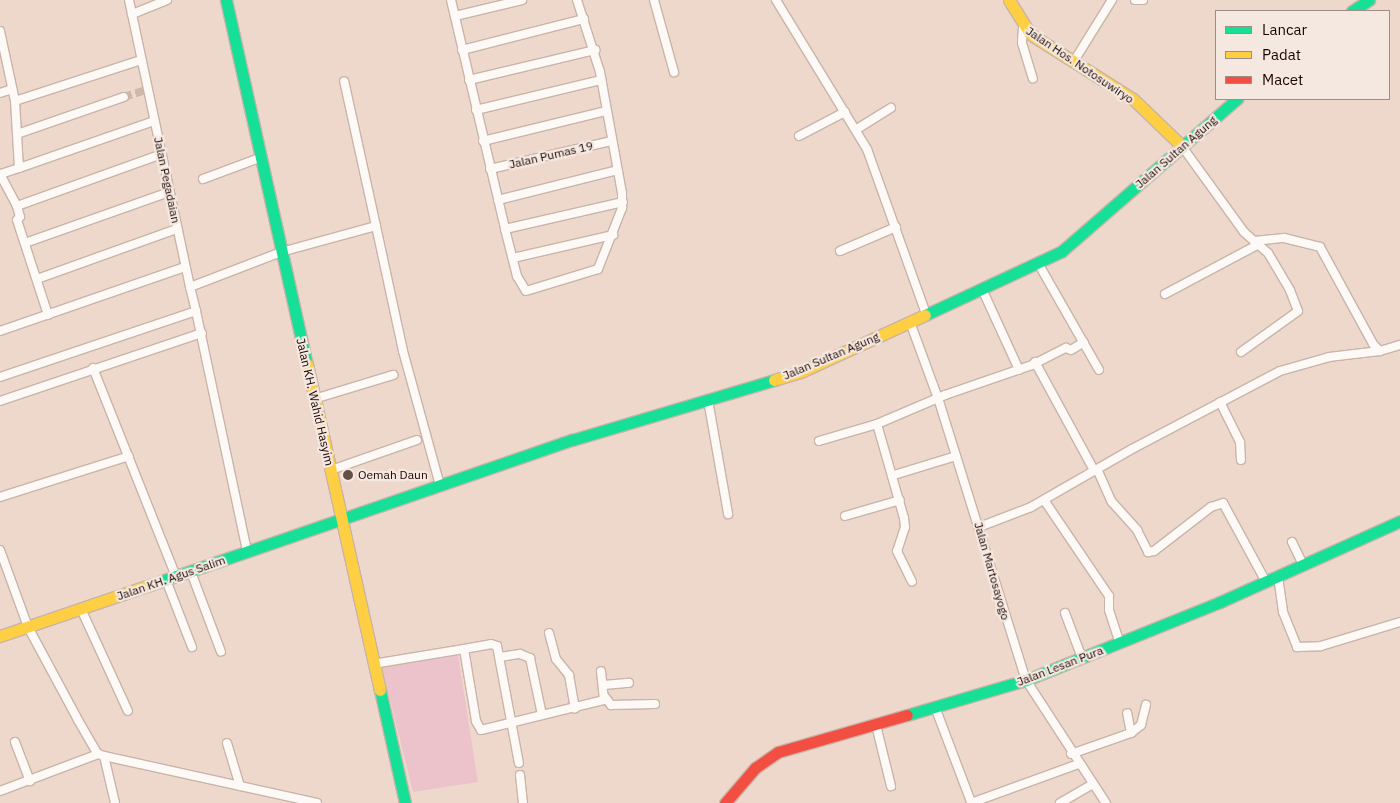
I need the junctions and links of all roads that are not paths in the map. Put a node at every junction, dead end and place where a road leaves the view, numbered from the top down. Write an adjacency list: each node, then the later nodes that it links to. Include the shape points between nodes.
1 (129, 0): 15 (street, Jalan Pegadaian)
2 (167, 0): 15 (street)
3 (226, 0): 46 (street, Jalan KH. Wahid Hasyim)
4 (451, 0): 16 (street)
5 (522, 0): 16 (street)
6 (577, 0): 17 (street)
7 (654, 0): 24 (street)
8 (776, 0): 37 (street)
9 (1009, 0): 18 (street, Jalan Hos. Notosuwiryo)
10 (1112, 0): 23 (street)
11 (1135, 0): 12 (street)
12 (1143, 0)
13 (1369, 0): 14 (street)
14 (1354, 10)
15 (132, 14): 22 (street, Jalan Pegadaian)
16 (455, 16): 20 (street)
17 (584, 19): 20 (street); 21 (street)
18 (1023, 27): 23 (street, Jalan Hos. Notosuwiryo); 25 (street, via 1022,43)
19 (0, 32): 29 (street)
20 (462, 50): 26 (street)
21 (595, 50): 26 (street); 27 (street)
22 (141, 60): 33 (street); 38 (street, Jalan Pegadaian)
23 (1074, 60): 44 (street, Jalan Hos. Notosuwiryo, via 1133,99)
24 (674, 72)
25 (1033, 78)
26 (469, 80): 35 (street)
27 (601, 80): 35 (street); 36 (street)
28 (344, 81): 56 (street)
29 (12, 89): 30 (street); 33 (street)
30 (0, 93)
31 (124, 97): 40 (street)
32 (1237, 100): 44 (street, Jalan Sultan Agung)
33 (15, 101): 40 (street)
34 (890, 108): 39 (street)
35 (476, 110): 42 (street)
36 (606, 111): 42 (street); 43 (street)
37 (845, 112): 39 (street); 41 (street)
38 (154, 120): 45 (street, Jalan Pegadaian); 47 (street)
39 (857, 129): 57 (street)
40 (17, 134): 47 (street)
41 (799, 136)
42 (483, 141): 48 (street)
43 (611, 141): 48 (street, Jalan Pumas 19); 49 (street)
44 (1181, 145): 61 (street, via 1234,220); 66 (street, Jalan Sultan Agung, via 1082,237)
45 (162, 154): 52 (street, Jalan Pegadaian); 55 (street)
46 (262, 157): 51 (street); 64 (street, Jalan KH. Wahid Hasyim)
47 (19, 168): 50 (street)
48 (490, 170): 53 (street)
49 (617, 170): 53 (street); 54 (street)
50 (0, 174): 55 (street)
51 (203, 179)
52 (169, 192): 58 (street, Jalan Pegadaian); 62 (street)
53 (498, 200): 59 (street)
54 (623, 202): 59 (street); 60 (street)
55 (17, 206): 62 (street, via 20,217 17,220)
56 (376, 226): 64 (street); 102 (street, via 403,351)
57 (896, 227): 63 (street); 73 (street)
58 (177, 229): 67 (street, Jalan Pegadaian); 68 (street)
59 (505, 229): 65 (street)
60 (613, 235): 65 (street); 65 (street, via 598,269 530,290 521,287)
61 (1256, 242): 71 (street); 80 (street, via 1284,238 1320,247 1373,344); 81 (street, via 1290,290 1298,311)
62 (25, 243): 68 (street)
63 (840, 251)
64 (281, 252): 69 (street); 89 (street, Jalan KH. Wahid Hasyim)
65 (513, 258)
66 (1038, 263): 70 (street, Jalan Sultan Agung); 78 (street)
67 (185, 268): 69 (street, Jalan Pegadaian); 74 (street)
68 (37, 279): 74 (street)
69 (190, 287): 72 (street, Jalan Pegadaian)
70 (982, 289): 73 (street, Jalan Sultan Agung); 84 (street)
71 (1165, 294)
72 (196, 311): 77 (street, Jalan Pegadaian); 87 (street)
73 (926, 314): 75 (street, Jalan Sultan Agung)
74 (48, 315): 76 (street)
75 (910, 322): 88 (street, Jalan Martosayogo); 90 (street, Jalan Sultan Agung, via 803,371)
76 (0, 331)
77 (202, 333): 83 (street); 113 (street, Jalan Pegadaian)
78 (1084, 342): 82 (street); 85 (street)
79 (1400, 345): 80 (street)
80 (1380, 351): 92 (street, via 1344,354 1294,366)
81 (1241, 352)
82 (1036, 362): 84 (street); 100 (street)
83 (93, 368): 91 (street); 96 (street)
84 (1019, 370): 88 (street)
85 (1099, 370)
86 (393, 375): 89 (street)
87 (0, 377)
88 (938, 398): 93 (street); 97 (street, Jalan Martosayogo)
89 (314, 399): 99 (street, Jalan KH. Wahid Hasyim)
90 (708, 400): 102 (street, Jalan Sultan Agung, via 593,433); 106 (street)
91 (0, 401)
92 (1220, 402): 98 (street, via 1240,442); 100 (street)
93 (877, 424): 95 (street); 101 (street)
94 (417, 440): 99 (street)
95 (819, 441)
96 (129, 456): 103 (street); 117 (street)
97 (956, 456): 101 (street); 110 (street, Jalan Martosayogo)
98 (1241, 460)
99 (331, 470): 108 (street, Jalan KH. Wahid Hasyim)
100 (1095, 470): 105 (street); 119 (street, via 1112,502 1136,530 1148,552 1211,507 1222,504)
101 (894, 475): 104 (street)
102 (440, 485): 108 (street, Jalan Sultan Agung)
103 (0, 497)
104 (900, 500): 107 (street); 118 (street, via 905,527 897,551)
105 (1044, 500): 110 (street); 126 (street, via 1109,596 1108,610)
106 (728, 514)
107 (845, 516)
108 (341, 519): 113 (street, Jalan KH. Agus Salim); 132 (street, Jalan KH. Wahid Hasyim)
109 (1400, 521): 114 (street, Jalan Lesan Pura)
110 (979, 527): 134 (street, Jalan Martosayogo)
111 (1292, 542): 114 (street)
112 (0, 550): 123 (street)
113 (247, 552): 115 (street, Jalan KH. Agus Salim)
114 (1303, 565): 116 (street, Jalan Lesan Pura)
115 (191, 572): 117 (street, Jalan KH. Agus Salim); 129 (street)
116 (1278, 576): 119 (street, Jalan Lesan Pura); 122 (street, via 1283,612 1297,647 1321,646)
117 (171, 579): 120 (street, Jalan KH. Agus Salim); 127 (street)
118 (912, 582)
119 (1266, 582): 126 (street, Jalan Lesan Pura)
120 (81, 609): 123 (street, Jalan KH. Agus Salim); 142 (street)
121 (1065, 613): 131 (street)
122 (1400, 622)
123 (28, 626): 125 (street, Jalan KH. Agus Salim); 151 (street)
124 (549, 633): 141 (street, via 556,659 569,675)
125 (0, 636)
126 (1120, 643): 131 (street, Jalan Lesan Pura)
127 (192, 646)
128 (464, 649): 130 (street, via 494,644); 132 (street); 145 (street, via 478,728 484,730)
129 (221, 652)
130 (500, 657): 144 (street, via 520,654 530,658); 145 (street)
131 (1082, 658): 134 (street, Jalan Lesan Pura)
132 (373, 664): 162 (street, Jalan KH. Wahid Hasyim)
133 (601, 671): 136 (street)
134 (1026, 680): 140 (street, Jalan Lesan Pura); 150 (street, Jalan Martosayogo)
135 (629, 683): 136 (street)
136 (604, 685): 137 (street)
137 (605, 697): 138 (street, via 611,705); 141 (street)
138 (656, 704)
139 (1146, 705): 147 (street, via 1141,725)
140 (935, 707): 146 (street, Jalan Lesan Pura); 165 (street)
141 (575, 708): 144 (street)
142 (128, 711)
143 (1127, 713): 147 (street)
144 (542, 715): 145 (street)
145 (509, 723): 152 (street)
146 (876, 725): 158 (street); 164 (street, Jalan Lesan Pura, via 778,752 755,768)
147 (1131, 733): 150 (street)
148 (15, 742): 155 (street)
149 (227, 742): 157 (street)
150 (1071, 754): 153 (street, Jalan Martosayogo)
151 (101, 755): 155 (street); 157 (street); 160 (street)
152 (519, 763)
153 (1079, 764): 156 (street, Jalan Martosayogo); 165 (street)
154 (520, 775): 163 (street)
155 (30, 781): 159 (street)
156 (1093, 784): 166 (street); 167 (street, Jalan Martosayogo)
157 (240, 786): 161 (street)
158 (891, 786)
159 (0, 790)
160 (115, 803)
161 (317, 803)
162 (405, 803)
163 (523, 803)
164 (725, 803)
165 (972, 803)
166 (1060, 803)
167 (1106, 803)

